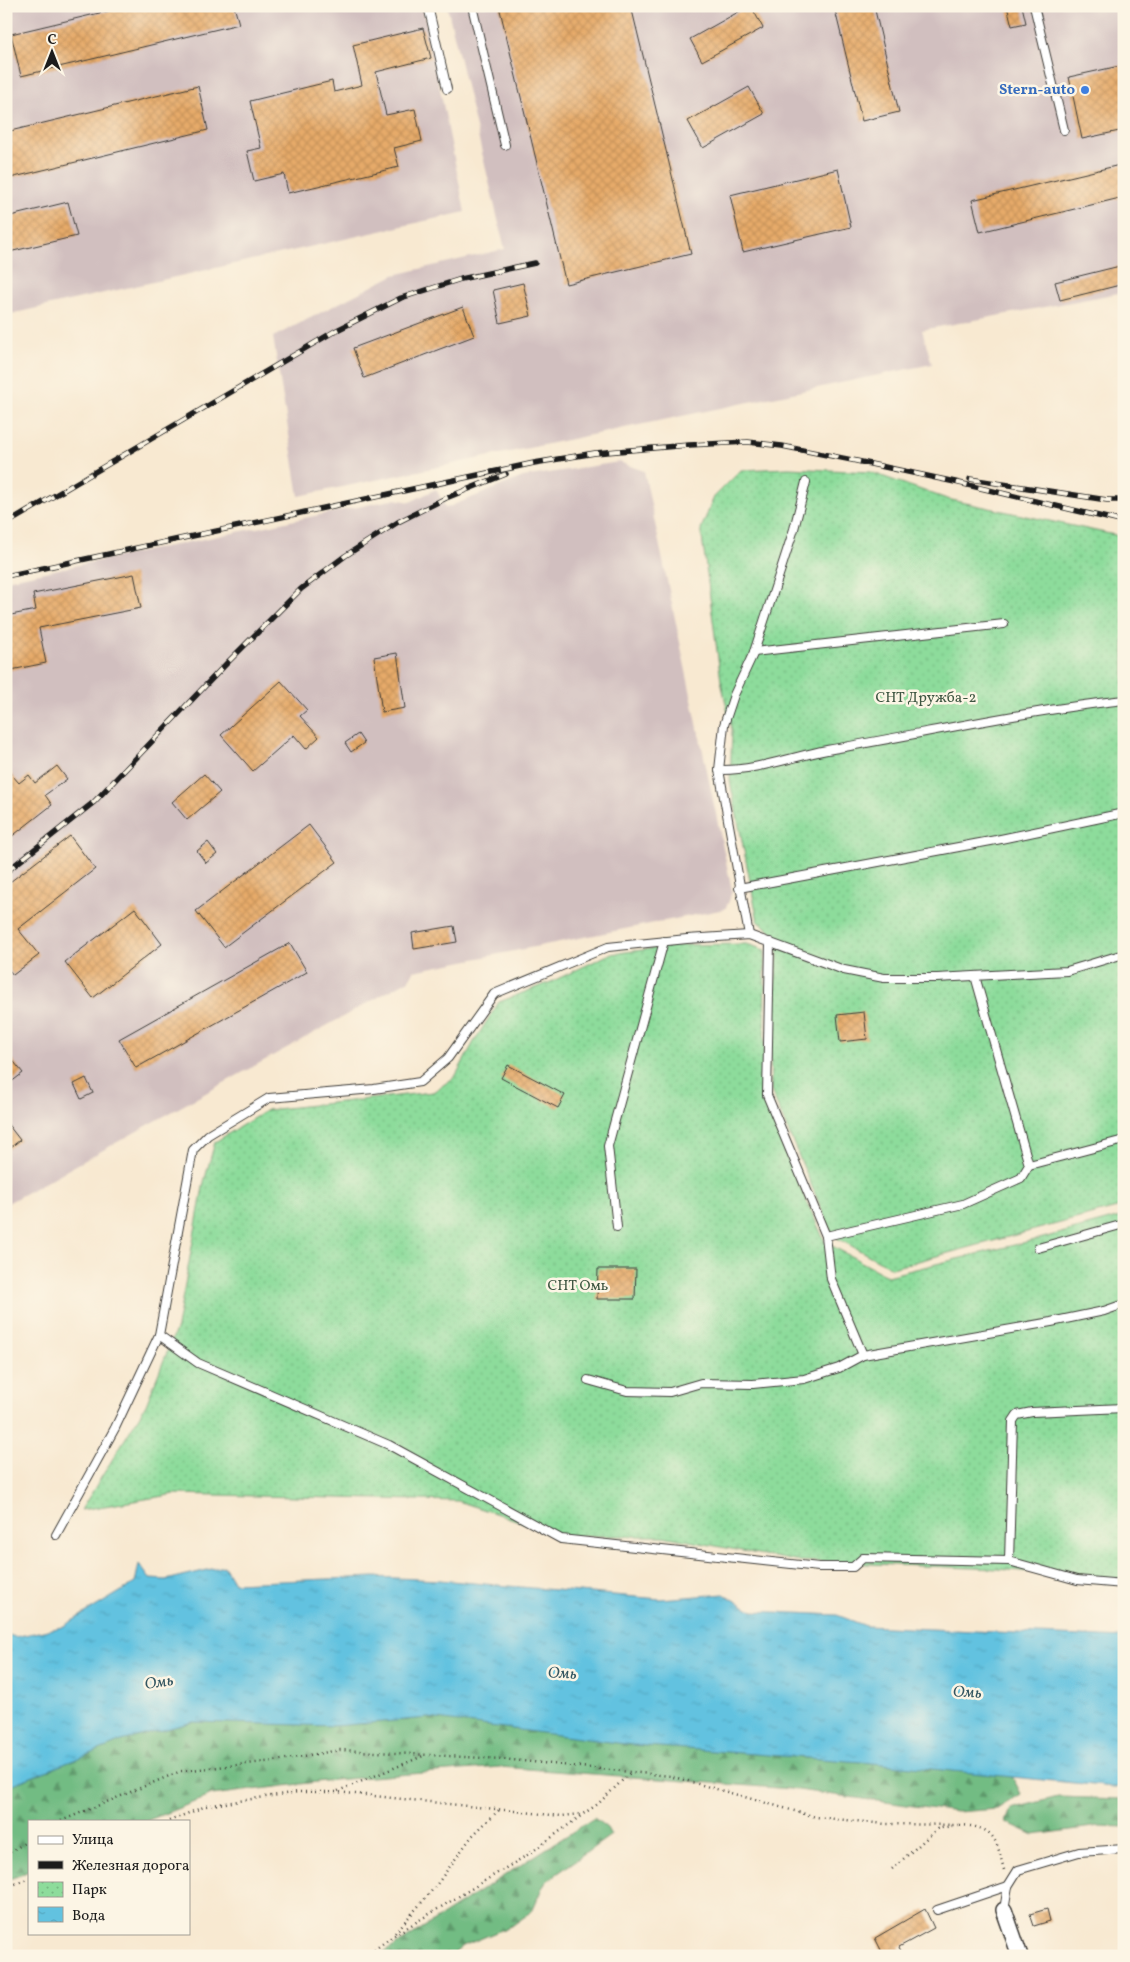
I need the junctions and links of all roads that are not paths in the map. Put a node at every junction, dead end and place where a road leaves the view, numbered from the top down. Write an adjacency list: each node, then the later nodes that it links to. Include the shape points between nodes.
1 (428, 6): 4 (lane)
2 (472, 6): 6 (lane)
3 (1034, 6): 5 (lane)
4 (447, 89)
5 (1064, 130)
6 (505, 145)
7 (806, 482): 9 (lane)
8 (1004, 624): 9 (lane)
9 (754, 652): 11 (lane, via 724,725)
10 (1124, 700): 11 (lane, via 820,752 737,771)
11 (719, 770): 13 (lane)
12 (1124, 814): 13 (lane)
13 (739, 888): 14 (lane)
14 (749, 935): 15 (lane); 16 (lane)
15 (664, 941): 22 (lane, via 608,1146); 26 (lane, via 608,947 494,994 448,1058 420,1082 269,1098 208,1135 193,1150)
16 (770, 942): 18 (lane, via 844,970 884,978); 23 (lane, via 768,1095)
17 (1124, 954): 18 (lane, via 1067,971)
18 (975, 976): 20 (lane)
19 (1124, 1140): 20 (lane)
20 (1029, 1165): 23 (lane, via 1021,1178 963,1204)
21 (1124, 1224): 24 (lane)
22 (616, 1227)
23 (826, 1236): 27 (lane, via 831,1279)
24 (1038, 1248)
25 (1124, 1304): 27 (lane, via 1051,1322)
26 (159, 1335): 30 (lane, via 115,1428); 31 (lane, via 198,1363 389,1445 561,1539 819,1567 853,1567 863,1558)
27 (863, 1355): 28 (lane, via 839,1368 804,1379 753,1384 701,1383 670,1392 627,1391)
28 (588, 1380)
29 (1124, 1408): 31 (lane, via 1017,1415 1013,1421)
30 (56, 1535)
31 (1009, 1561): 32 (lane, via 1077,1580)
32 (1124, 1584)
33 (1124, 1849): 34 (lane, via 1080,1852 1018,1870)
34 (1008, 1886): 35 (lane); 36 (lane)
35 (937, 1910)
36 (1004, 1910): 37 (street)
37 (1020, 1956)

